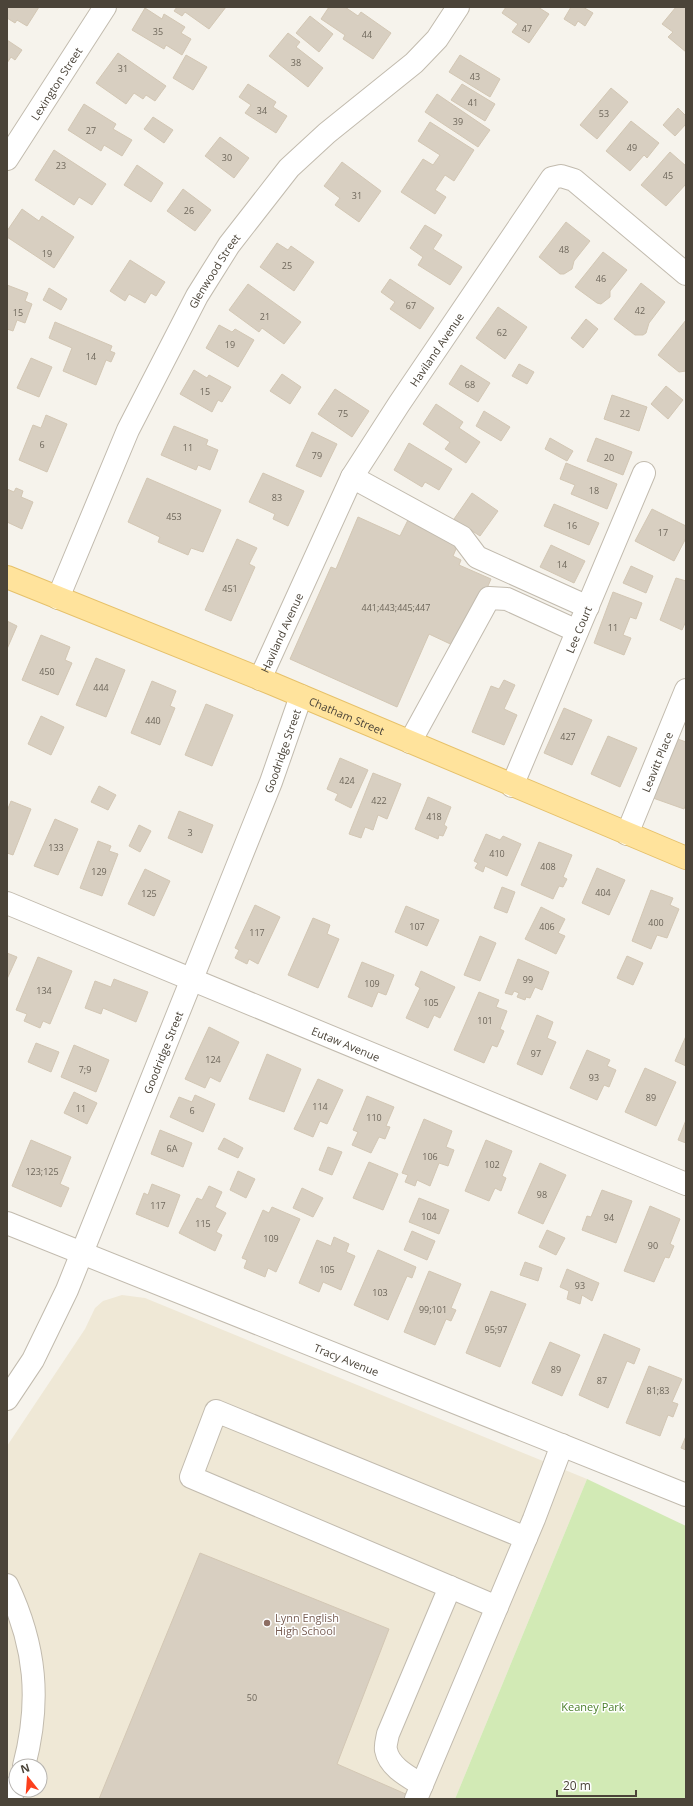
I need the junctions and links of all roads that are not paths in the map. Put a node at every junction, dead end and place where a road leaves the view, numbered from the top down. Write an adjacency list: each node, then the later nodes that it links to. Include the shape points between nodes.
1 (105, 7): 3 (street, Lexington Street)
2 (458, 7): 8 (street, Glenwood Street, via 438,39 414,63 289,168 230,245 197,296 128,430)
3 (7, 159)
4 (686, 274): 6 (street, Haviland Avenue, via 574,180 561,176 552,178)
5 (644, 473): 9 (street, Lee Court)
6 (352, 477): 9 (street, via 462,537 477,557); 11 (street, Haviland Avenue)
7 (7, 577): 8 (main road, Chatham Street)
8 (58, 598): 11 (main road, Chatham Street)
9 (588, 607): 10 (street, Lee Court)
10 (578, 631): 14 (street, via 507,599 489,598); 15 (street, Lee Court)
11 (260, 679): 13 (main road, Chatham Street)
12 (686, 690): 16 (street, Leavitt Place)
13 (301, 696): 14 (main road, Chatham Street); 19 (street, Goodridge Street, via 272,782)
14 (410, 742): 15 (main road, Chatham Street)
15 (512, 786): 16 (main road, Chatham Street)
16 (627, 834): 17 (main road, Chatham Street)
17 (686, 858)
18 (7, 903): 19 (street, Eutaw Avenue)
19 (191, 980): 20 (street, Eutaw Avenue); 22 (street, Goodridge Street)
20 (686, 1184)
21 (7, 1223): 22 (street, Tracy Avenue)
22 (82, 1253): 23 (street, Goodridge Street, via 33,1360); 24 (street, Tracy Avenue)
23 (7, 1399)
24 (562, 1445): 25 (street, Tracy Avenue); 26 (street)
25 (686, 1496)
26 (526, 1538): 28 (street, via 216,1411 191,1477); 29 (street)
27 (7, 1585): 30 (street, via 26,1635 35,1688 34,1718)
28 (450, 1587): 29 (street); 31 (street, via 388,1734 386,1749 389,1759)
29 (497, 1608): 31 (street)
30 (26, 1758)
31 (419, 1792)

